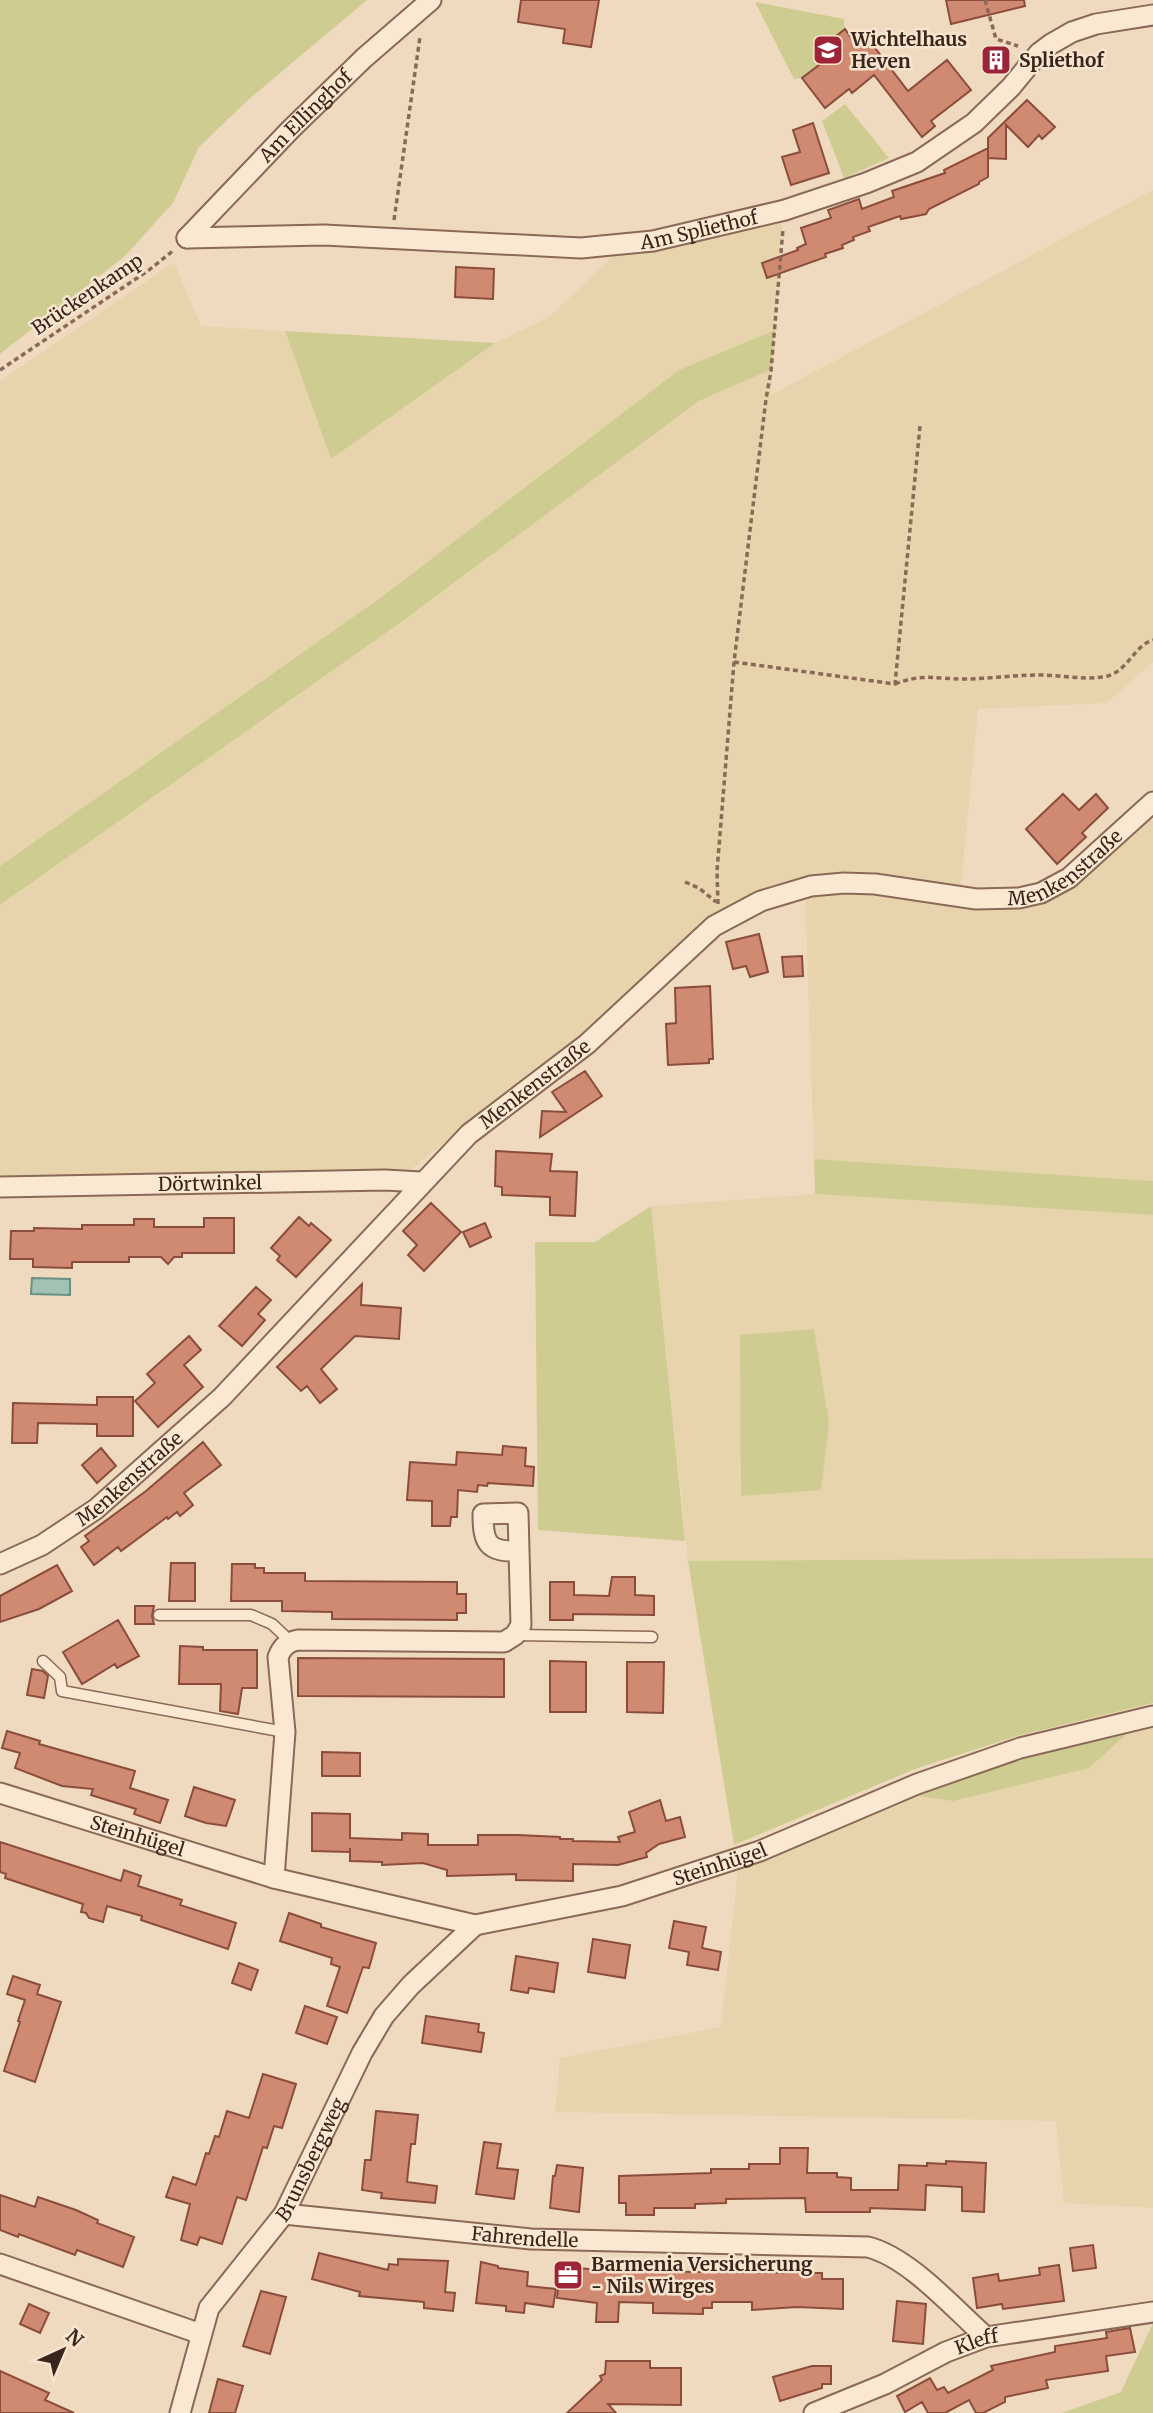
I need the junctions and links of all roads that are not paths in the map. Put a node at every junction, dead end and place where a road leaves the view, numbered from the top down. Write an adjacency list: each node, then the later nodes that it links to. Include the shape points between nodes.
1 (427, 3): 3 (street, Am Ellinghof, via 289,130)
2 (1153, 15): 3 (street, Am Spliethof, via 1072,32 1039,52 991,108 923,159 785,210 653,240 581,248 324,235)
3 (187, 238)
4 (1153, 803): 5 (street, Menkenstraße, via 1069,878 1019,898 976,899 844,883 811,886 718,914 587,1044 477,1126)
5 (422, 1182): 6 (street, Dörtwinkel); 8 (street, Menkenstraße, via 222,1397 96,1509 42,1545)
6 (0, 1187)
7 (519, 1551): 10 (street, via 521,1625)
8 (0, 1564)
9 (159, 1615): 12 (lane, via 251,1615 272,1624)
10 (515, 1635): 11 (lane); 12 (street, via 504,1642)
11 (652, 1637)
12 (290, 1642): 15 (street, via 278,1657)
13 (43, 1661): 15 (lane, via 60,1676 62,1691)
14 (1153, 1716): 18 (street, Steinhügel, via 1020,1748 917,1784 760,1851 622,1896)
15 (285, 1732): 17 (street)
16 (0, 1794): 17 (street, Steinhügel)
17 (274, 1878): 18 (street, Steinhügel)
18 (475, 1925): 19 (street, Brunsbergweg, via 384,2016)
19 (284, 2214): 22 (street, Brunsbergweg, via 209,2308); 23 (street, Fahrendelle, via 531,2239 868,2247 902,2261)
20 (0, 2263): 22 (street)
21 (1153, 2312): 23 (street, Kleff)
22 (201, 2334): 24 (street, Brunsbergweg)
23 (986, 2337): 25 (street, Kleff)
24 (180, 2413)
25 (814, 2413)

